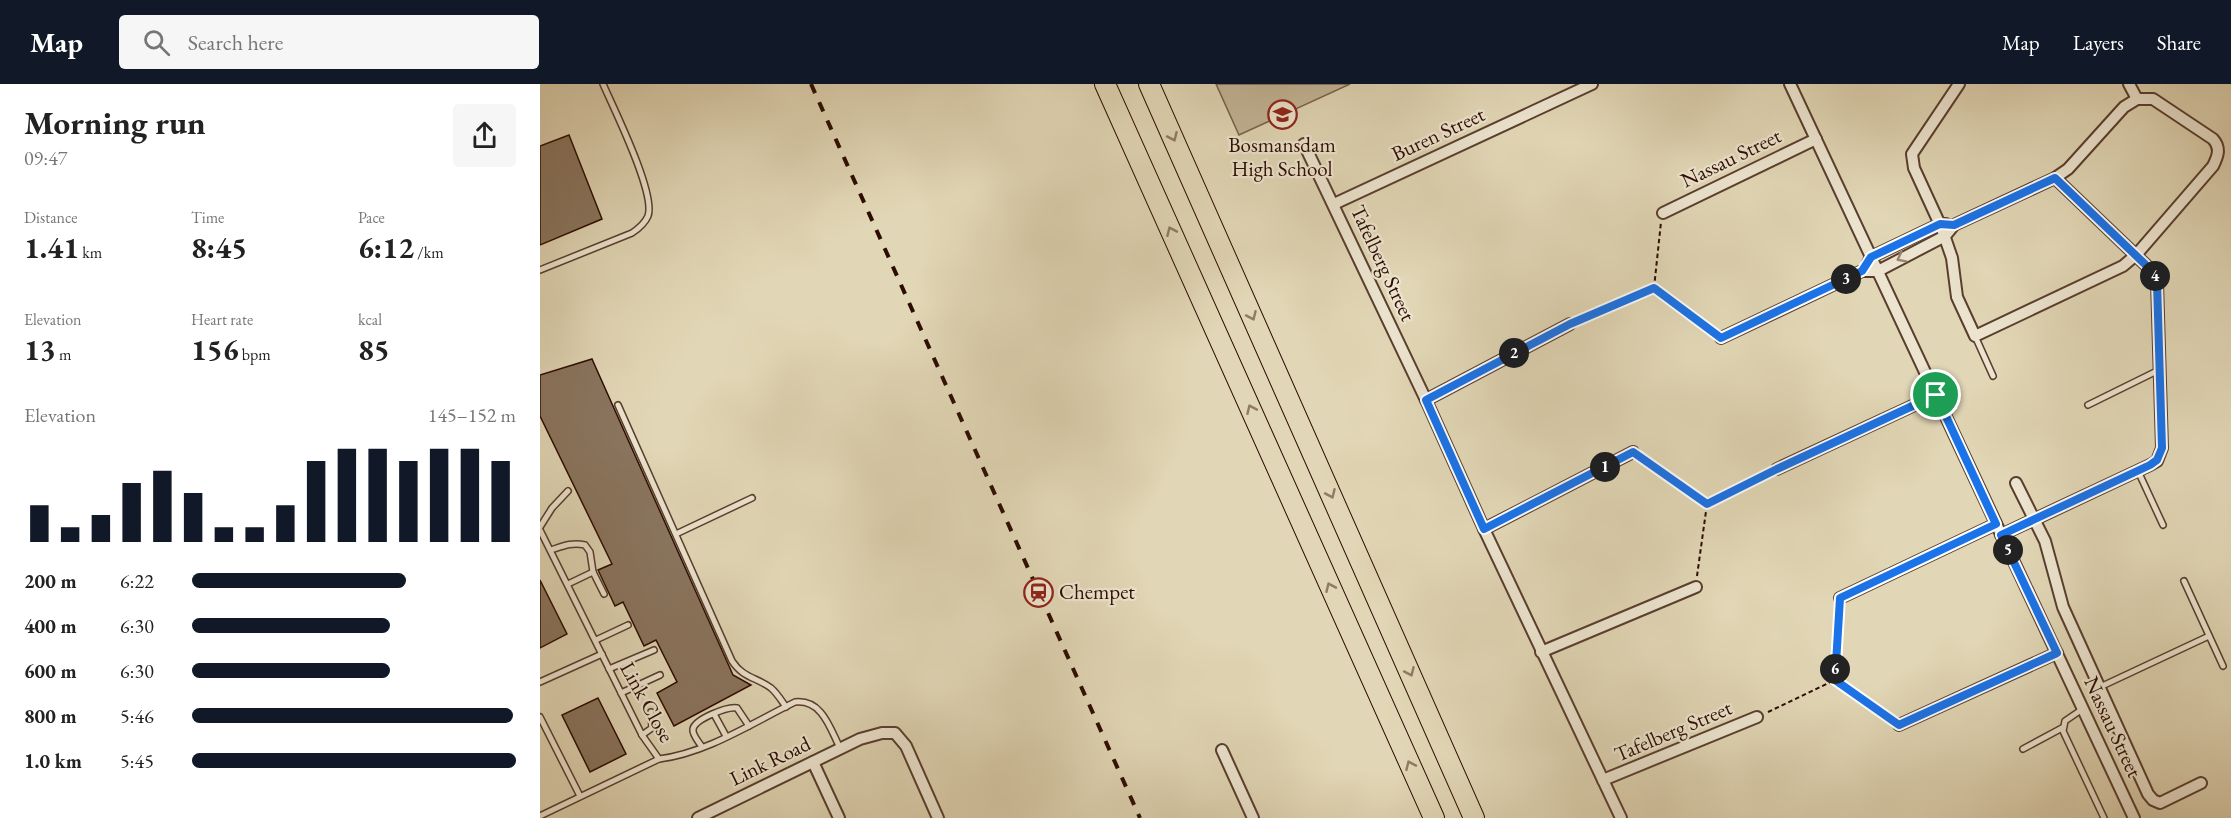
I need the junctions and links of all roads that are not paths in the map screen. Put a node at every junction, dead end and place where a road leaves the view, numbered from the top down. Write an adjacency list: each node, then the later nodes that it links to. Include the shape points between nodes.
1 (603, 84): 19 (lane, via 648,195 648,215 632,233)
2 (1105, 84): 88 (highway, one-way to 2)
3 (1149, 84): 89 (highway, one-way to 89)
4 (1592, 84): 12 (street, Buren Street)
5 (1790, 84): 9 (street, Nassau Street)
6 (1959, 84): 14 (street, via 1912,154 1914,168)
7 (2129, 84): 8 (street)
8 (2137, 99): 11 (street, via 2124,107 2073,165); 17 (street, via 2153,99 2213,139 2218,149 2213,166)
9 (1816, 139): 13 (street, Nassau Street); 18 (street, Nassau Street)
10 (1304, 144): 12 (street, Tafelberg Street)
11 (2055, 178): 15 (street); 17 (street)
12 (1334, 204): 28 (street, Tafelberg Street)
13 (1663, 213)
14 (1940, 224): 15 (street); 16 (street); 18 (street)
15 (1954, 225): 16 (street)
16 (1945, 236): 21 (street, one-way to 21); 23 (street, via 1957,297)
17 (2136, 255): 23 (street, via 2123,266); 25 (street, via 2157,282)
18 (1871, 257): 20 (street); 21 (street, Nassau Street)
19 (540, 270)
20 (1862, 271): 21 (street); 24 (street)
21 (1878, 271): 27 (street, Nassau Street)
22 (1570, 324): 28 (street)
23 (1975, 336): 26 (lane)
24 (1721, 338)
25 (2159, 370): 30 (lane); 33 (street, via 2160,455)
26 (1993, 376)
27 (1936, 395): 32 (street); 41 (street, Nassau Street)
28 (1426, 400): 40 (street, Tafelberg Street)
29 (618, 405): 42 (lane)
30 (2088, 405)
31 (1633, 452): 40 (street)
32 (1777, 469)
33 (2138, 471): 37 (street); 38 (lane)
34 (2016, 483): 37 (street)
35 (568, 491): 39 (lane)
36 (752, 498): 42 (lane)
37 (2034, 519): 41 (street); 61 (street, via 2063,607)
38 (2163, 525)
39 (540, 529): 43 (lane, Link Close)
40 (1484, 529): 54 (street, Tafelberg Street)
41 (1998, 529): 49 (street); 55 (street, Nassau Street)
42 (675, 534): 63 (lane, via 732,661 748,677 771,688)
43 (551, 550): 44 (lane, via 569,544 585,545); 46 (lane, Link Close)
44 (593, 572): 46 (lane); 48 (lane)
45 (2184, 581): 51 (lane)
46 (568, 584): 52 (lane, Link Close)
47 (1696, 587): 54 (street)
48 (604, 594)
49 (1840, 598)
50 (628, 625): 52 (lane)
51 (2209, 636): 57 (lane); 61 (lane)
52 (596, 640): 56 (lane, Link Close)
53 (654, 650): 58 (lane)
54 (1541, 652): 80 (street, Tafelberg Street)
55 (2057, 653): 64 (street, Nassau Street); 69 (street)
56 (602, 654): 58 (lane, Link Close); 60 (lane)
57 (2223, 666)
58 (609, 669): 62 (lane, Link Close)
59 (660, 675): 62 (lane)
60 (540, 682)
61 (2100, 687): 81 (street, via 2151,798 2165,801)
62 (621, 693): 72 (lane, Link Close)
63 (786, 707): 70 (lane, Link Close); 75 (lane, Link Close, via 802,701 819,709)
64 (2084, 708): 71 (lane, via 2067,718); 92 (street, Nassau Street)
65 (651, 712): 72 (lane, via 652,728)
66 (714, 714): 70 (lane, via 737,708); 73 (lane); 74 (lane, via 693,728)
67 (540, 717): 82 (lane)
68 (1757, 717): 80 (street, Tafelberg Street)
69 (1899, 725)
70 (749, 726): 73 (lane, Link Close)
71 (2062, 728): 76 (lane); 91 (lane)
72 (642, 735): 78 (lane, Link Close)
73 (726, 736): 74 (lane, Link Close)
74 (702, 747): 78 (lane, Link Close)
75 (840, 748): 79 (street, Link Road); 86 (street, Link Road, via 860,739 895,733 906,746)
76 (2023, 749)
77 (1222, 750): 87 (street)
78 (659, 759): 82 (lane)
79 (813, 762): 84 (street, Link Road); 85 (street)
80 (1603, 780): 90 (street, Tafelberg Street)
81 (2201, 783)
82 (580, 796): 83 (lane)
83 (540, 816)
84 (698, 818)
85 (839, 818)
86 (938, 818)
87 (1253, 818)
88 (1434, 818)
89 (1474, 818)
90 (1621, 818)
91 (2104, 818)
92 (2134, 818)

